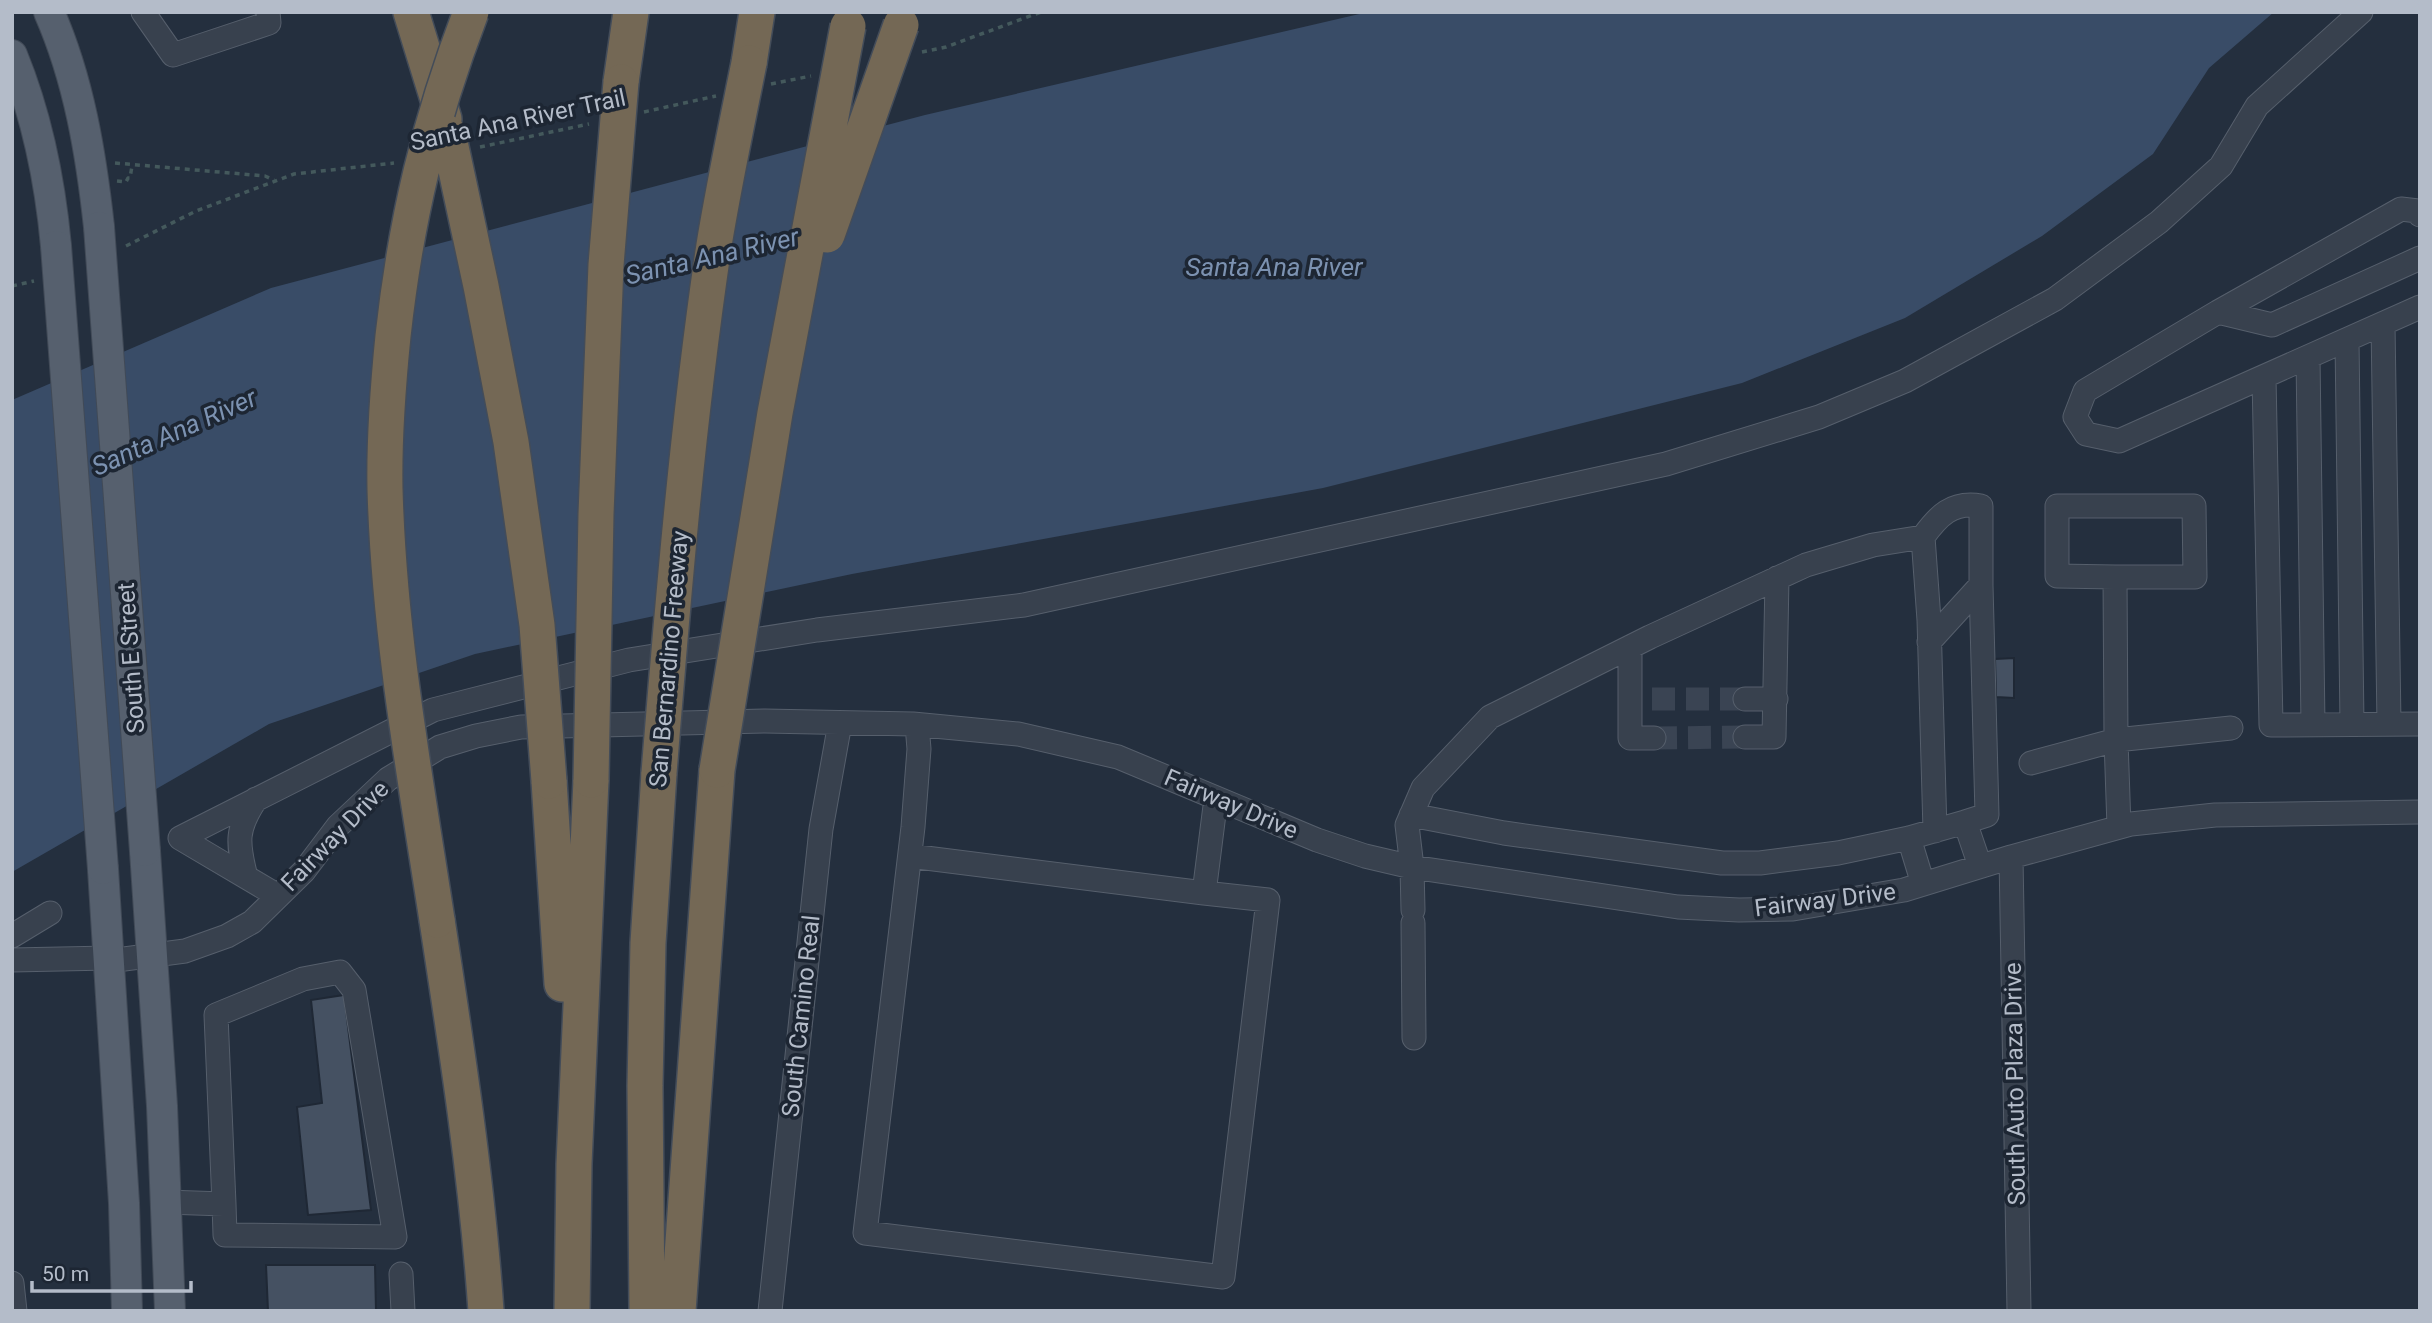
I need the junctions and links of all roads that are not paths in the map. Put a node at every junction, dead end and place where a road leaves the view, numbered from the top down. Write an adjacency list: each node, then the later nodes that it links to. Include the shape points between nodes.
1 (49, 12): 58 (main road, South E Street, bridge, via 78,97 99,227)
2 (143, 12): 3 (street, via 173,55 269,23)
3 (268, 12)
4 (411, 12): 62 (highway, bridge, via 448,133 481,286 511,442 537,625)
5 (471, 12): 71 (highway, bridge, via 430,130 413,198 387,389 385,488 400,672 457,1049)
6 (631, 12): 62 (highway, bridge, via 606,265)
7 (757, 12): 73 (highway, San Bernardino Freeway, bridge, via 754,75 715,244 672,604 648,943)
8 (2361, 12): 41 (street, via 2257,106 2221,166 2159,222 2055,299 1905,382 1819,416 1666,464 1024,605 629,660 433,710)
9 (850, 19): 20 (highway, bridge)
10 (909, 30): 20 (highway, bridge, via 834,212)
11 (12, 55): 60 (main road, South E Street, bridge, via 35,122 51,199)
12 (2420, 215): 15 (street, via 2402,209)
13 (2420, 258): 15 (street, via 2272,325)
14 (2420, 307): 16 (street)
15 (2218, 312): 19 (street, via 2085,391 2075,417 2087,435 2119,441)
16 (2383, 324): 17 (street); 31 (street)
17 (2347, 340): 18 (street); 30 (street)
18 (2308, 357): 19 (street); 34 (street)
19 (2264, 377): 34 (street, via 2271,725)
20 (775, 413): 74 (highway, bridge, via 717,770)
21 (1923, 537): 23 (street, via 1873,545); 24 (street, via 1939,514 1967,504 1981,506); 25 (street)
22 (2115, 577): 22 (street, via 2195,577 2194,506 2057,506 2057,576); 38 (street)
23 (1777, 578): 26 (street); 28 (street)
24 (1981, 585): 25 (street); 44 (street, via 1987,815)
25 (1929, 642): 46 (street)
26 (1630, 647): 37 (street, via 1641,699 1630,738); 43 (street, via 1490,717 1423,788)
27 (1745, 699): 28 (street)
28 (1776, 699): 36 (street, via 1774,737)
29 (840, 723): 33 (street, Fairway Drive); 55 (street, Fairway Drive, via 521,727 440,747 388,779 338,826); 75 (street, South Camino Real, via 821,829)
30 (2352, 724): 31 (street); 34 (street)
31 (2389, 724): 32 (street)
32 (2420, 724)
33 (917, 725): 40 (street, Fairway Drive, via 1018,734 1118,757); 48 (street)
34 (2313, 725)
35 (2231, 728): 38 (street)
36 (1745, 737)
37 (1654, 738)
38 (2116, 740): 39 (street); 45 (street)
39 (2031, 763)
40 (1216, 798): 51 (street, Fairway Drive, via 1317,840); 54 (street)
41 (256, 799): 52 (street, via 238,834); 52 (street, via 180,838)
42 (2420, 812): 45 (street, Fairway Drive, via 2214,815)
43 (1411, 816): 47 (street, via 1722,863 1838,853); 51 (street, via 1407,825)
44 (1965, 822): 46 (street); 50 (street)
45 (2119, 827): 49 (street, Fairway Drive)
46 (1935, 831): 47 (street)
47 (1909, 838): 53 (street)
48 (910, 856): 54 (street); 54 (street, via 865,1233 1223,1277 1268,900)
49 (2011, 857): 50 (street, Fairway Drive); 76 (street, South Auto Plaza Drive)
50 (1980, 866): 53 (street, Fairway Drive)
51 (1412, 867): 53 (street, Fairway Drive, via 1678,906 1739,910 1815,906); 61 (street)
52 (246, 877): 55 (street)
53 (1923, 884)
54 (1204, 892)
55 (278, 896): 58 (street, Fairway Drive, via 252,922 228,936 185,951)
56 (50, 913): 57 (street)
57 (12, 936)
58 (153, 955): 60 (street, Fairway Drive); 63 (main road, South E Street)
59 (12, 960): 60 (street, Fairway Drive)
60 (109, 960): 68 (main road, South E Street)
61 (1414, 1038)
62 (574, 1164): 72 (highway)
63 (166, 1202): 64 (street); 69 (main road, South E Street)
64 (224, 1204): 64 (street, via 216,1015 303,979 340,972 354,990 395,1237 225,1235)
65 (401, 1274): 70 (street)
66 (12, 1283): 67 (street)
67 (15, 1311)
68 (127, 1311)
69 (170, 1311)
70 (404, 1311)
71 (486, 1311)
72 (572, 1311)
73 (647, 1311)
74 (678, 1311)
75 (770, 1311)
76 (2019, 1311)

